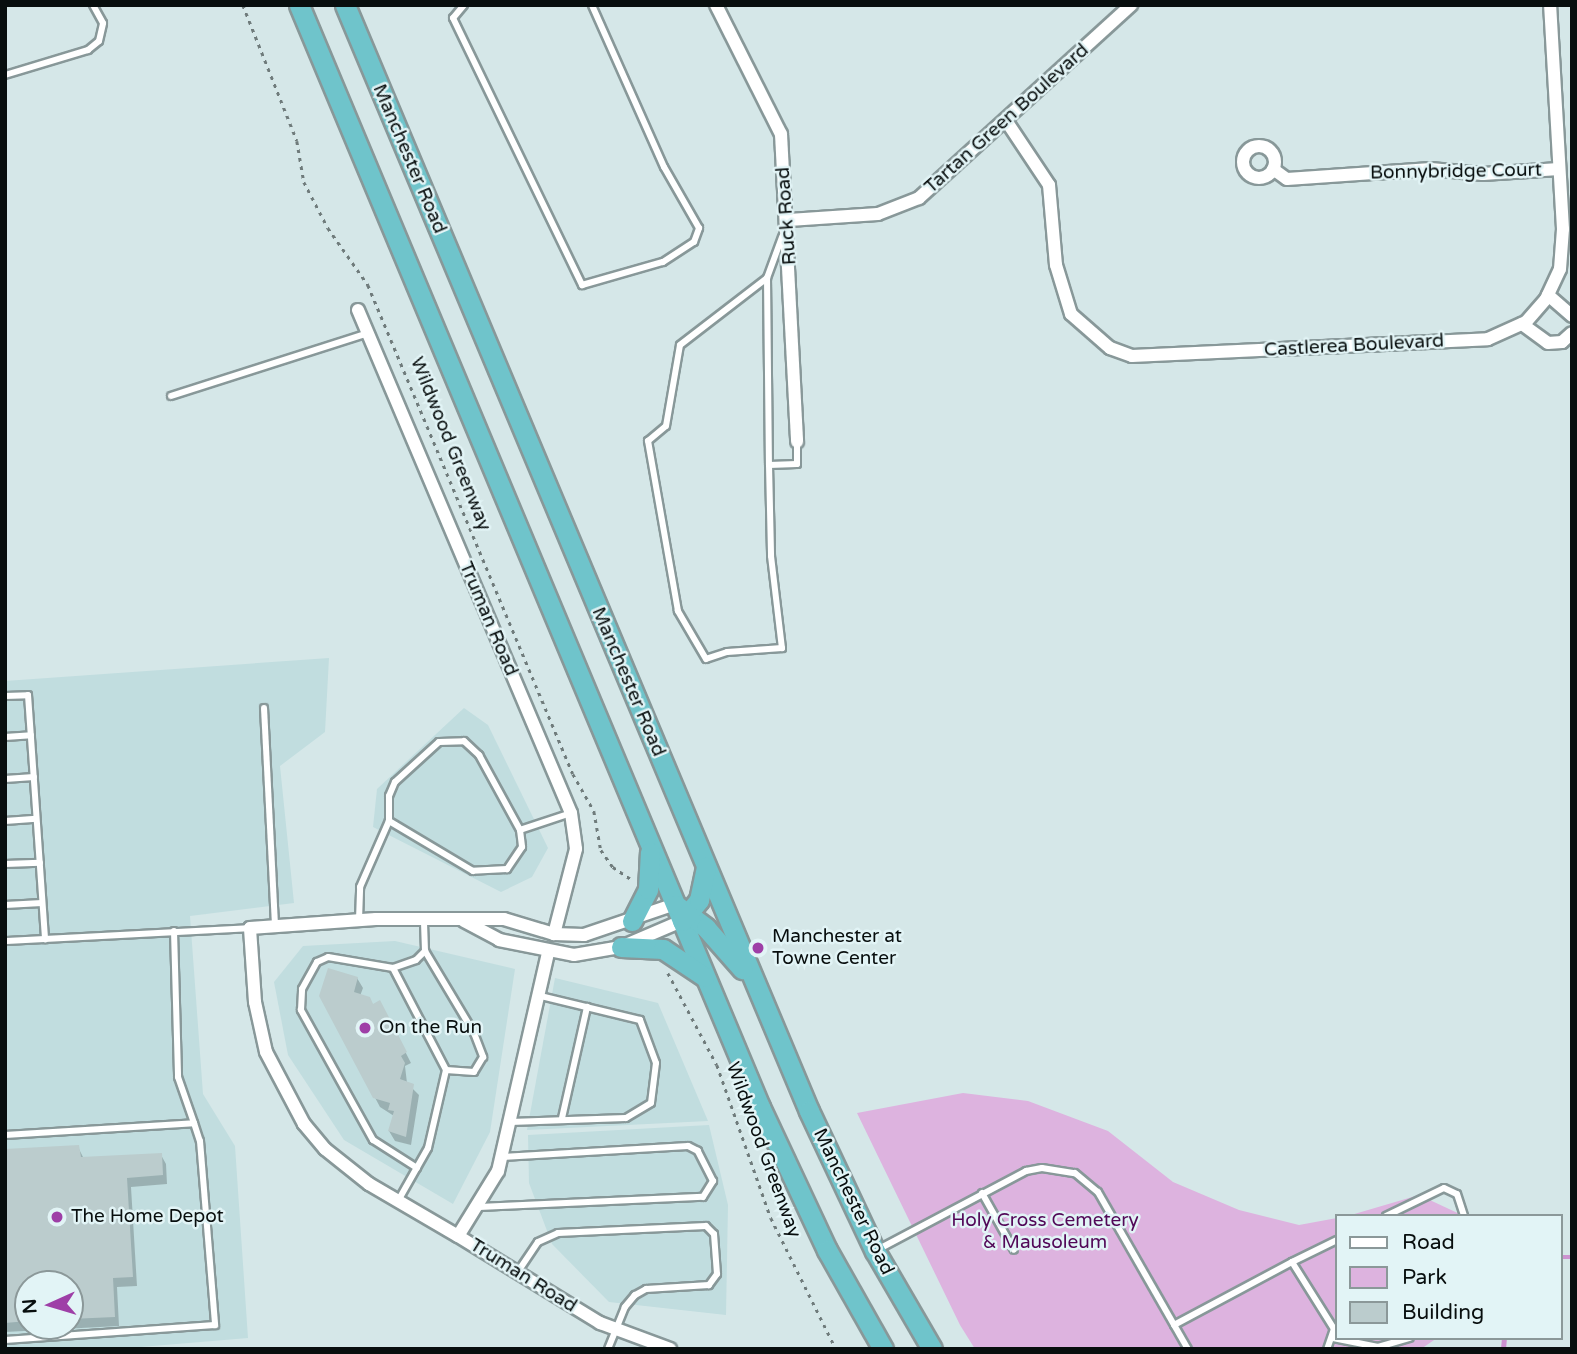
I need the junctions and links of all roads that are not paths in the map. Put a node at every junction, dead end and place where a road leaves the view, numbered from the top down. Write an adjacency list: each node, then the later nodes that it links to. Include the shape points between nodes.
1 (93, 5): 9 (lane, via 103,23 99,41 88,50)
2 (299, 5): 35 (highway)
3 (345, 5): 38 (highway, Manchester Road)
4 (464, 5): 5 (lane, via 453,18 582,285 663,261 694,242 699,228 664,167)
5 (592, 5)
6 (716, 5): 13 (street, Ruck Road, via 776,116)
7 (1131, 5): 10 (street, Tartan Green Boulevard)
8 (1550, 5): 12 (street, Castlerea Boulevard)
9 (5, 75)
10 (1007, 122): 13 (street, Tartan Green Boulevard, via 919,198 895,209); 18 (street, Castlerea Boulevard, via 1049,185 1056,265 1072,314 1091,334 1121,352 1146,356 1470,341 1499,337)
11 (1273, 169): 12 (street, Bonnybridge Court, via 1287,179 1431,169 1483,174)
12 (1559, 169): 15 (street, Castlerea Boulevard, via 1560,269)
13 (789, 220): 14 (lane); 22 (street, Ruck Road)
14 (767, 278): 23 (lane); 23 (lane, via 680,345 666,426 648,441 678,611 706,659 727,652 782,648 771,556)
15 (1548, 295): 17 (street); 18 (street, Castlerea Boulevard)
16 (358, 310): 19 (street, Truman Road)
17 (1572, 316)
18 (1522, 324): 20 (street, via 1548,343 1562,342)
19 (368, 333): 21 (lane); 30 (street, Truman Road)
20 (1572, 333)
21 (171, 396)
22 (797, 442): 23 (lane, via 797,464)
23 (769, 465)
24 (5, 696): 26 (lane, via 28,695)
25 (264, 708): 46 (lane)
26 (31, 735): 27 (lane); 28 (lane)
27 (5, 737)
28 (34, 777): 29 (lane); 31 (lane)
29 (5, 779)
30 (571, 813): 34 (lane); 49 (street, Truman Road, via 576,849)
31 (36, 819): 32 (lane); 36 (lane)
32 (5, 821)
33 (388, 821): 34 (lane, via 473,872 507,869 522,847); 34 (lane, via 395,782 439,742 451,738 464,741 478,755); 43 (lane, via 365,869)
34 (520, 830)
35 (650, 844): 41 (highway); 45 (highway, via 648,889)
36 (40, 863): 37 (lane); 39 (lane)
37 (5, 864)
38 (706, 867): 41 (highway, via 699,901); 57 (highway, Manchester Road)
39 (42, 903): 40 (lane); 50 (lane)
40 (5, 905)
41 (683, 913): 45 (street); 52 (street); 56 (highway); 57 (highway)
42 (424, 918): 43 (street); 44 (street); 53 (lane)
43 (359, 920): 46 (street)
44 (464, 921): 49 (street, via 504,919); 54 (street, via 499,940)
45 (632, 921): 49 (street, via 601,933)
46 (275, 926): 47 (street)
47 (250, 928): 48 (lane); 68 (street, via 259,1026 288,1100 325,1149)
48 (174, 931): 50 (lane); 63 (lane, via 178,1077)
49 (554, 934)
50 (45, 939): 51 (lane)
51 (5, 941)
52 (621, 947): 54 (street, via 587,955); 56 (highway, via 663,949)
53 (425, 951): 55 (lane, via 416,960); 60 (lane, via 474,1033 483,1057 474,1072)
54 (548, 953): 58 (street, Truman Road)
55 (393, 968): 60 (lane); 66 (lane, via 328,957 317,962 302,989 301,1010 373,1140)
56 (706, 977): 87 (highway, via 792,1179)
57 (755, 984): 75 (highway, Manchester Road)
58 (537, 995): 59 (lane); 62 (street, Truman Road)
59 (587, 1007): 61 (lane); 61 (lane, via 640,1020 656,1063 651,1103 626,1118)
60 (446, 1070): 66 (lane, via 428,1148)
61 (562, 1118): 62 (lane)
62 (510, 1122): 65 (street, Truman Road)
63 (194, 1123): 64 (lane); 82 (lane, via 200,1141 215,1325)
64 (5, 1135)
65 (502, 1157): 69 (street, Truman Road); 69 (lane, via 688,1146 698,1150 713,1181 703,1197)
66 (417, 1168): 68 (lane)
67 (982, 1193): 74 (lane); 75 (lane); 78 (lane, via 1042,1168 1075,1173 1086,1180 1098,1192)
68 (398, 1201): 72 (street)
69 (479, 1207): 72 (street, Truman Road)
70 (1390, 1214): 71 (lane, via 1444,1188 1457,1194)
71 (1463, 1214)
72 (458, 1236): 77 (street, Truman Road)
73 (1336, 1240): 76 (lane)
74 (1014, 1250)
75 (875, 1251): 88 (highway, Manchester Road)
76 (1292, 1262): 78 (lane); 80 (lane, via 1327,1315)
77 (517, 1273): 79 (street, Truman Road); 79 (lane, via 538,1242 558,1233 706,1226 714,1234 717,1274 709,1285 646,1289 635,1295)
78 (1174, 1325): 89 (lane)
79 (616, 1331): 85 (lane); 86 (street, Truman Road)
80 (1333, 1338): 81 (lane); 90 (lane)
81 (1336, 1339)
82 (5, 1340)
83 (1343, 1340): 84 (lane, via 1378,1347)
84 (1403, 1340)
85 (608, 1349)
86 (670, 1349)
87 (883, 1349)
88 (932, 1349)
89 (1188, 1349)
90 (1327, 1349)

